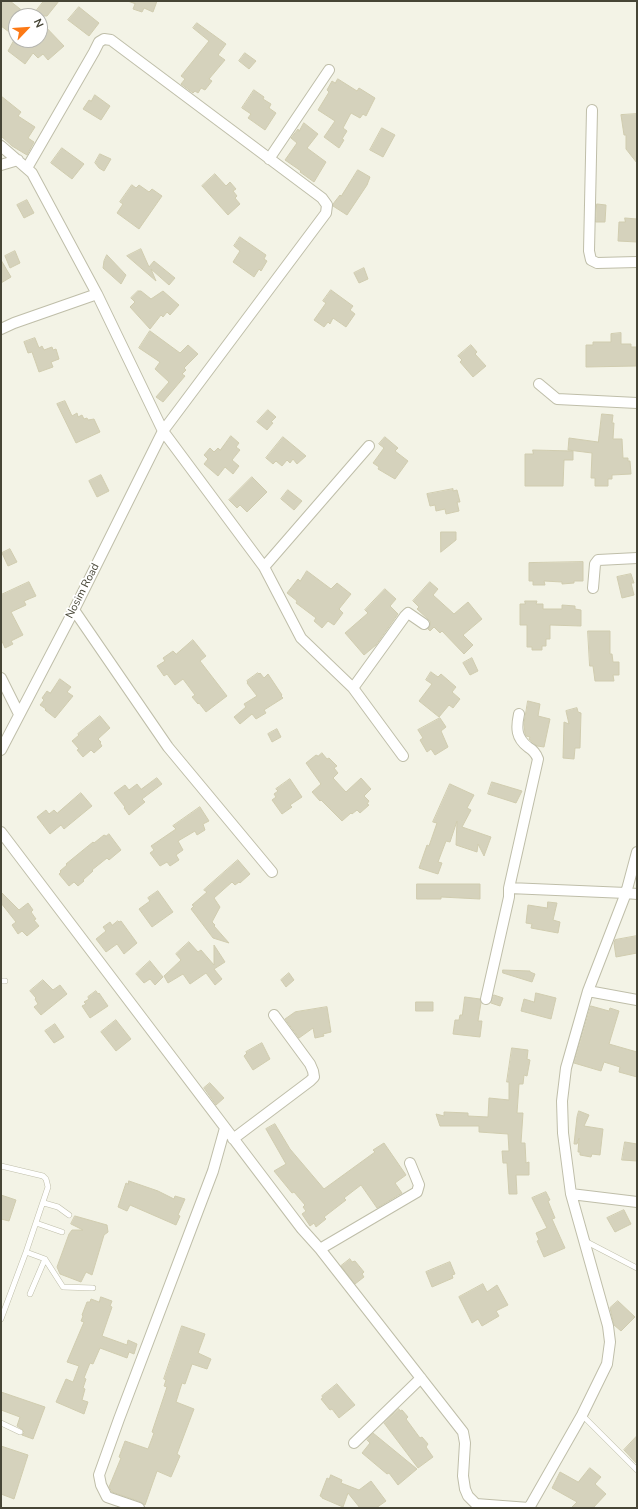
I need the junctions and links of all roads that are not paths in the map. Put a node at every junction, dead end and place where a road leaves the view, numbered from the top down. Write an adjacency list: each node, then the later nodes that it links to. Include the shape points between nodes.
1 (329, 70): 4 (street)
2 (592, 110): 8 (street, via 589,251 591,260 597,263)
3 (1, 146): 5 (street)
4 (269, 159): 7 (street, Nosim Road, via 111,40 104,39 99,42); 13 (street, Nosim Road, via 322,198 327,205 326,213)
5 (18, 160): 6 (street); 7 (street)
6 (1, 166)
7 (27, 168): 9 (street)
8 (637, 262)
9 (97, 294): 10 (street); 13 (street)
10 (1, 329)
11 (539, 384): 12 (street, via 557,399)
12 (637, 404)
13 (163, 431): 16 (street); 18 (street, Nosim Road)
14 (369, 446): 16 (street)
15 (637, 558): 17 (street, via 598,560 595,564)
16 (264, 567): 21 (street, via 301,638)
17 (593, 588)
18 (74, 610): 22 (street, Nosim Road); 28 (street, via 168,747)
19 (424, 624): 21 (street, via 408,613 404,616)
20 (1, 678): 22 (street)
21 (353, 688): 25 (street)
22 (19, 714): 24 (street, Nosim Road)
23 (519, 714): 29 (street, via 517,733 538,759)
24 (1, 750)
25 (403, 756)
26 (1, 832): 36 (street)
27 (637, 852): 30 (street)
28 (272, 872)
29 (509, 888): 30 (street); 33 (street)
30 (626, 892): 31 (street); 32 (street)
31 (637, 894)
32 (588, 991): 34 (street); 40 (street, via 566,1068 562,1101)
33 (486, 999)
34 (637, 1000)
35 (274, 1015): 37 (street, via 310,1064 314,1077)
36 (225, 1128): 37 (street); 60 (street, via 213,1171 99,1475 100,1485 107,1497)
37 (233, 1139): 47 (street)
38 (410, 1162): 47 (street, via 418,1185 417,1192)
39 (1, 1166): 42 (lane, via 43,1176 48,1188)
40 (571, 1194): 41 (street); 46 (street)
41 (637, 1202)
42 (44, 1203): 43 (lane); 44 (lane)
43 (69, 1214)
44 (36, 1223): 45 (lane); 48 (lane)
45 (62, 1232)
46 (584, 1241): 50 (lane); 55 (street, via 608,1326 610,1342 606,1364)
47 (320, 1250): 54 (street)
48 (26, 1252): 49 (lane); 53 (lane)
49 (45, 1260): 51 (lane, via 63,1287); 52 (lane)
50 (637, 1268)
51 (93, 1288)
52 (30, 1294)
53 (1, 1319)
54 (421, 1378): 58 (street); 61 (street, via 463,1432 465,1489 468,1496 476,1504)
55 (582, 1415): 59 (lane); 61 (street)
56 (1, 1423): 57 (lane)
57 (20, 1432)
58 (354, 1443)
59 (637, 1470)
60 (140, 1508)
61 (529, 1508)

